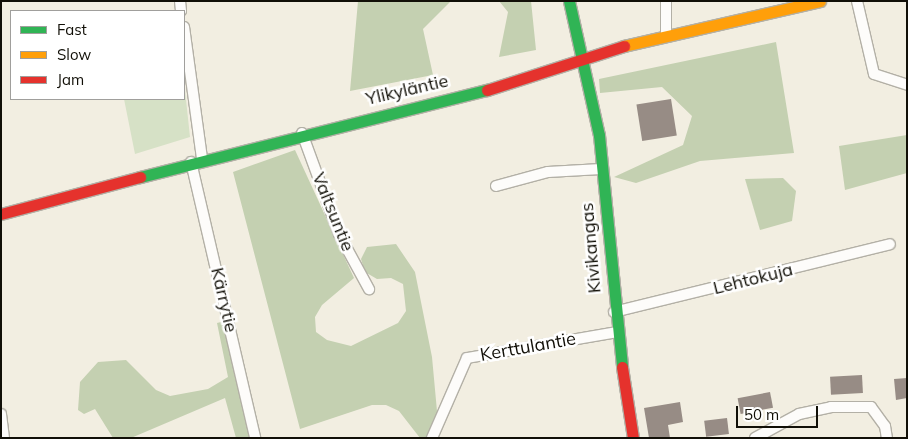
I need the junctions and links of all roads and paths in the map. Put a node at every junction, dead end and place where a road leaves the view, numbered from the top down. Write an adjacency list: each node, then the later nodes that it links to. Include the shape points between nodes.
1 (569, 1): 7 (main road, Kivikangas)
2 (666, 1): 5 (street)
3 (820, 1): 5 (main road, Ylikyläntie)
4 (857, 1): 8 (street, via 874,74)
5 (666, 36): 7 (main road, Ylikyläntie)
6 (185, 43): 10 (street, Kärrytie)
7 (583, 56): 9 (main road, Ylikyläntie, via 495,88); 11 (main road, Kivikangas)
8 (907, 85)
9 (302, 133): 10 (main road, Ylikyläntie); 15 (street, Valtsuntie, via 339,234)
10 (196, 161): 13 (main road, Ylikyläntie); 20 (street, Kärrytie)
11 (601, 169): 12 (street, via 548,172); 16 (main road, Kivikangas)
12 (496, 186)
13 (1, 214)
14 (890, 244): 16 (street, Lehtokuja)
15 (369, 289)
16 (614, 312): 17 (main road, Kivikangas)
17 (617, 332): 21 (street, Kerttulantie, via 467,358); 22 (main road, Kivikangas)
18 (1, 414): 19 (street)
19 (4, 438)
20 (255, 438)
21 (432, 438)
22 (633, 438)
23 (755, 438): 24 (street, via 799,414 831,407 871,407 885,426)
24 (887, 438)

